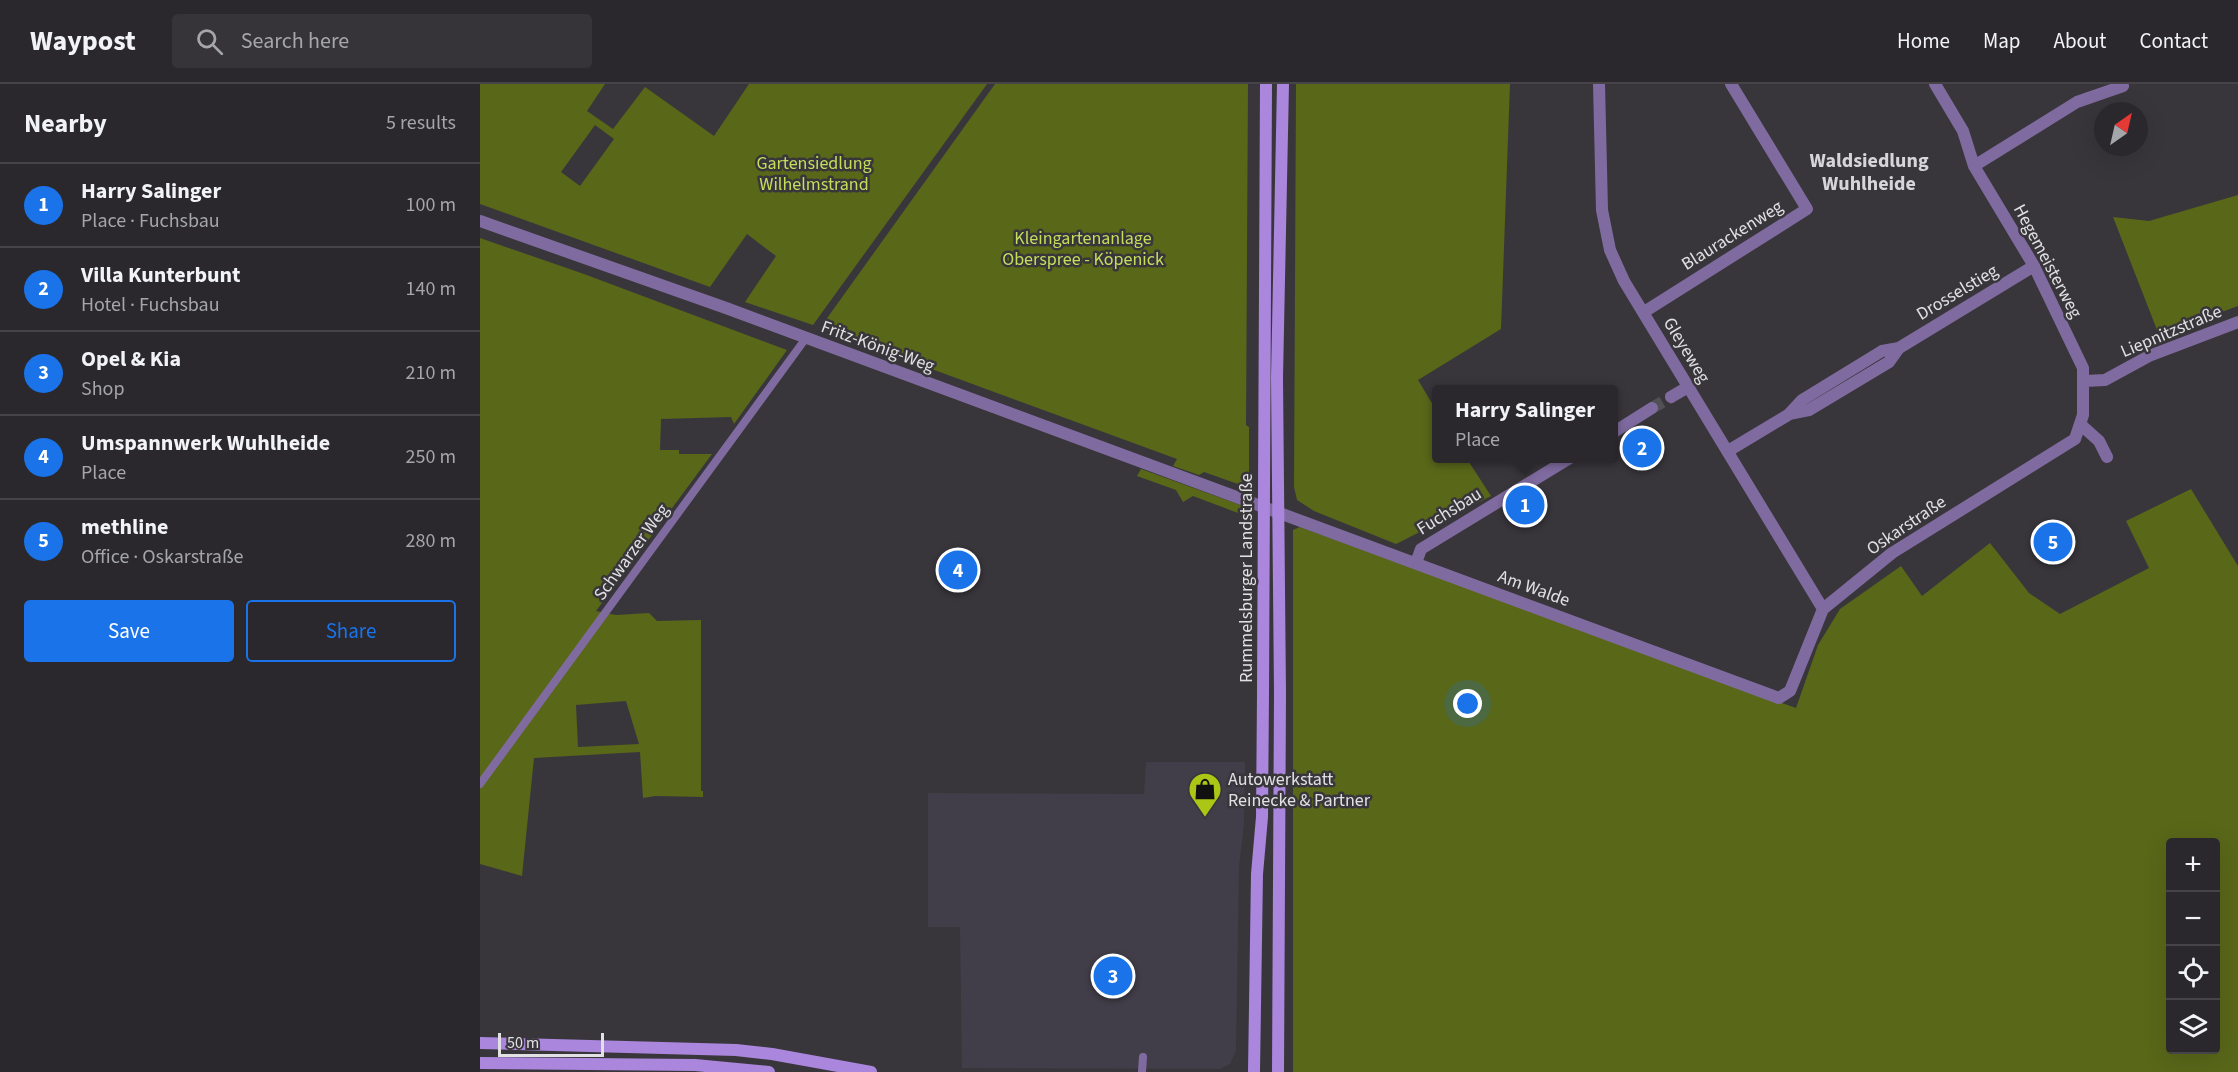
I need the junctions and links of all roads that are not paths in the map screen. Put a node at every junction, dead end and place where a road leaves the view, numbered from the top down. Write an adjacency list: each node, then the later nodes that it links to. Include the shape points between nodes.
1 (1266, 84): 22 (main road, Rummelsburger Landstraße)
2 (1283, 84): 23 (main road, Rummelsburger Landstraße)
3 (1599, 84): 10 (street, Gleyeweg, via 1602,210 1610,250 1623,281)
4 (1731, 84): 10 (street, Blaurackenweg, via 1807,209)
5 (1935, 84): 7 (street, Hegemeisterweg, via 1963,131)
6 (2123, 86): 7 (street, via 2077,102)
7 (1974, 166): 9 (street, Hegemeisterweg)
8 (480, 221): 12 (street, Fritz-König-Weg)
9 (2034, 266): 13 (street, Hegemeisterweg, via 2083,368); 19 (street, Drosselstieg, via 1899,348 1882,351)
10 (1644, 312): 14 (street, Gleyeweg)
11 (2238, 322): 13 (street, Liepnitzstraße, via 2149,356 2105,380)
12 (806, 338): 22 (street, Fritz-König-Weg); 26 (lane, Schwarzer Weg)
13 (2085, 381): 17 (street, Hegemeisterweg)
14 (1688, 387): 15 (street); 19 (street, Gleyeweg)
15 (1671, 397)
16 (1652, 408): 18 (street)
17 (2080, 424): 20 (street, via 2099,441); 25 (street, Oskarstraße, via 2075,439 1892,553)
18 (1618, 429)
19 (1728, 451): 25 (street, Gleyeweg)
20 (2107, 457)
21 (1563, 463): 24 (street, Fuchsbau, via 1421,549)
22 (1264, 506): 23 (street, Am Walde); 33 (main road, Rummelsburger Landstraße, via 1262,817 1257,874)
23 (1278, 512): 24 (street, Am Walde); 34 (main road, Rummelsburger Landstraße)
24 (1416, 563): 25 (street, Am Walde, via 1779,698 1790,691)
25 (1822, 609)
26 (480, 784)
27 (480, 1043): 31 (main road, via 736,1050)
28 (1143, 1057): 32 (lane)
29 (480, 1063): 30 (main road, via 695,1065)
30 (769, 1072)
31 (871, 1072)
32 (1142, 1072)
33 (1254, 1072)
34 (1278, 1072)

